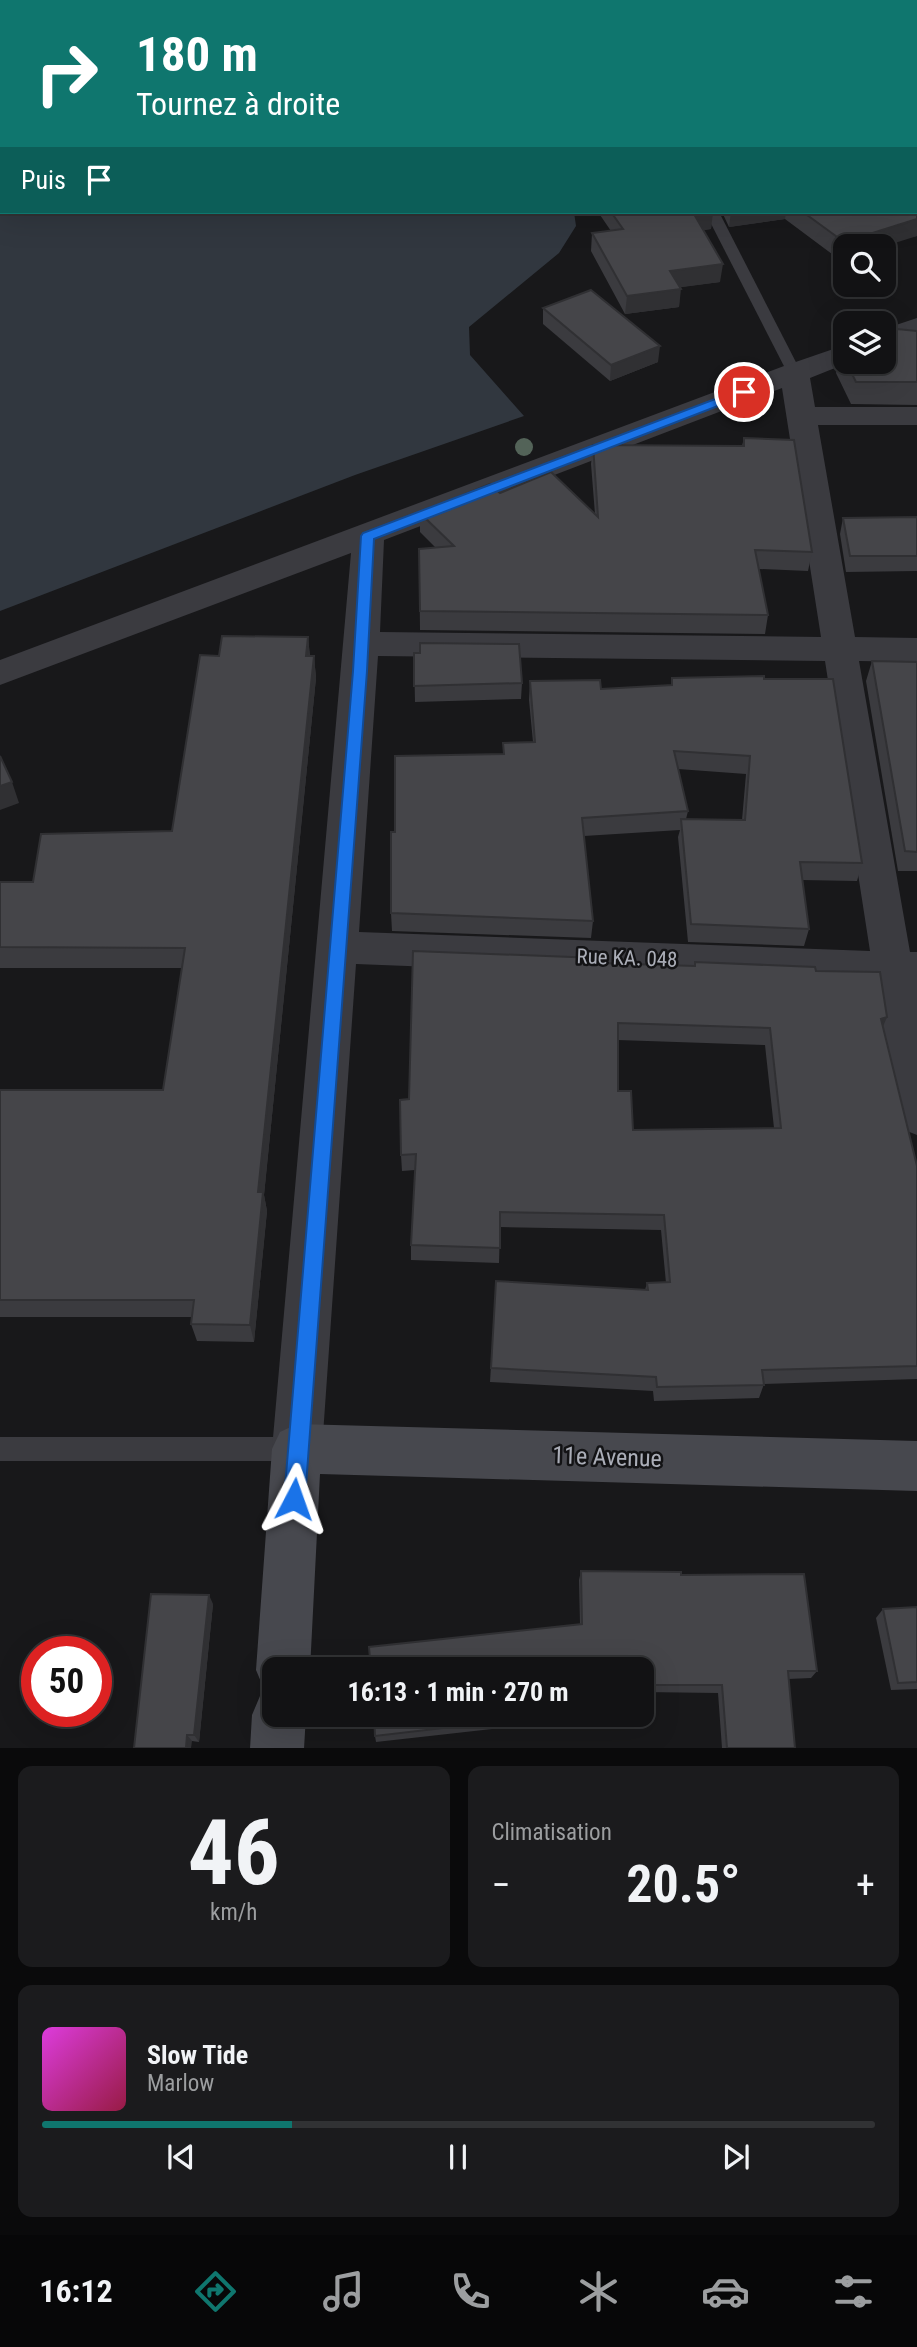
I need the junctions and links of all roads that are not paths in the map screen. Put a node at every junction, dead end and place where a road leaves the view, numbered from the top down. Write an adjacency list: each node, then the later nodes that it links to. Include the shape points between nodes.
1 (713, 214): 5 (lane)
2 (917, 327): 3 (street)
3 (896, 335)
4 (833, 358): 5 (street)
5 (794, 372): 6 (street); 8 (street)
6 (802, 416): 7 (street); 10 (street)
7 (917, 416)
8 (368, 536): 9 (street); 12 (street)
9 (362, 644): 10 (street); 13 (street)
10 (841, 649): 11 (street); 14 (street)
11 (917, 650)
12 (0, 673)
13 (338, 947): 14 (street, Rue KA. 048); 17 (street)
14 (905, 969): 15 (street)
15 (917, 1116)
16 (0, 1449): 17 (lane)
17 (298, 1449): 18 (main road, 11e Avenue); 19 (main road)
18 (917, 1466)
19 (284, 1657)
20 (278, 1727): 21 (main road)
21 (277, 1748)

